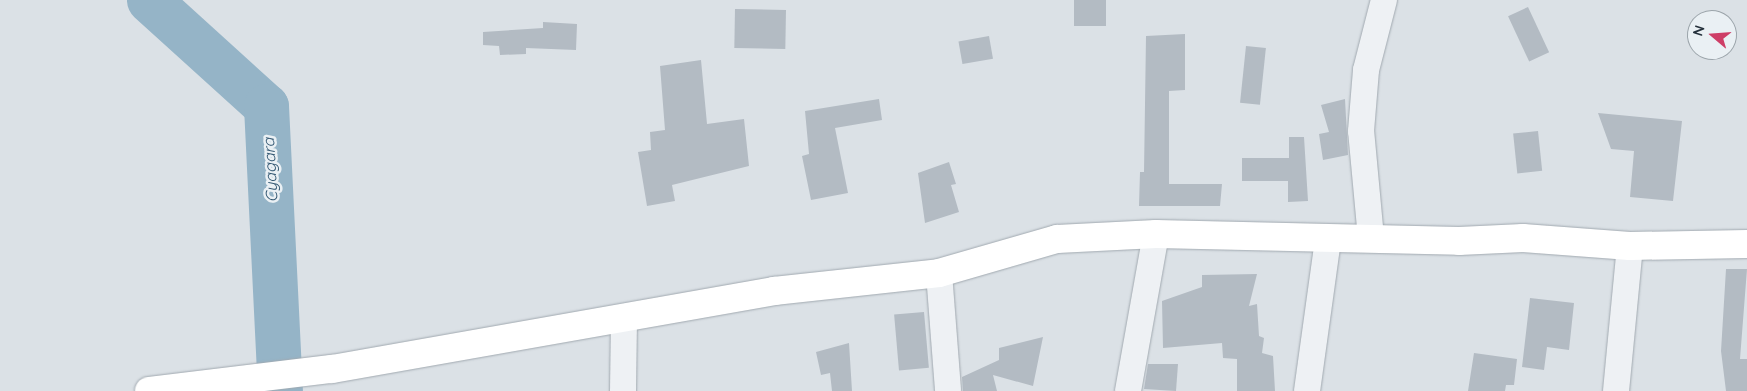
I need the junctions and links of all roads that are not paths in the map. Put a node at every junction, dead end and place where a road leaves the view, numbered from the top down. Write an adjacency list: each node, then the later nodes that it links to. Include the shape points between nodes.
1 (1384, 0): 3 (street, via 1366,70 1361,131)
2 (1156, 234): 4 (main road); 7 (main road, via 1057,239); 12 (street)
3 (1371, 238): 4 (main road); 6 (main road, via 1459,241 1522,238)
4 (1328, 240): 13 (street)
5 (1747, 244): 6 (main road)
6 (1630, 246): 14 (street)
7 (939, 273): 8 (main road, via 774,291); 11 (street)
8 (624, 320): 9 (main road, via 332,369); 10 (street)
9 (149, 391)
10 (623, 391)
11 (948, 391)
12 (1128, 391)
13 (1307, 391)
14 (1616, 391)

